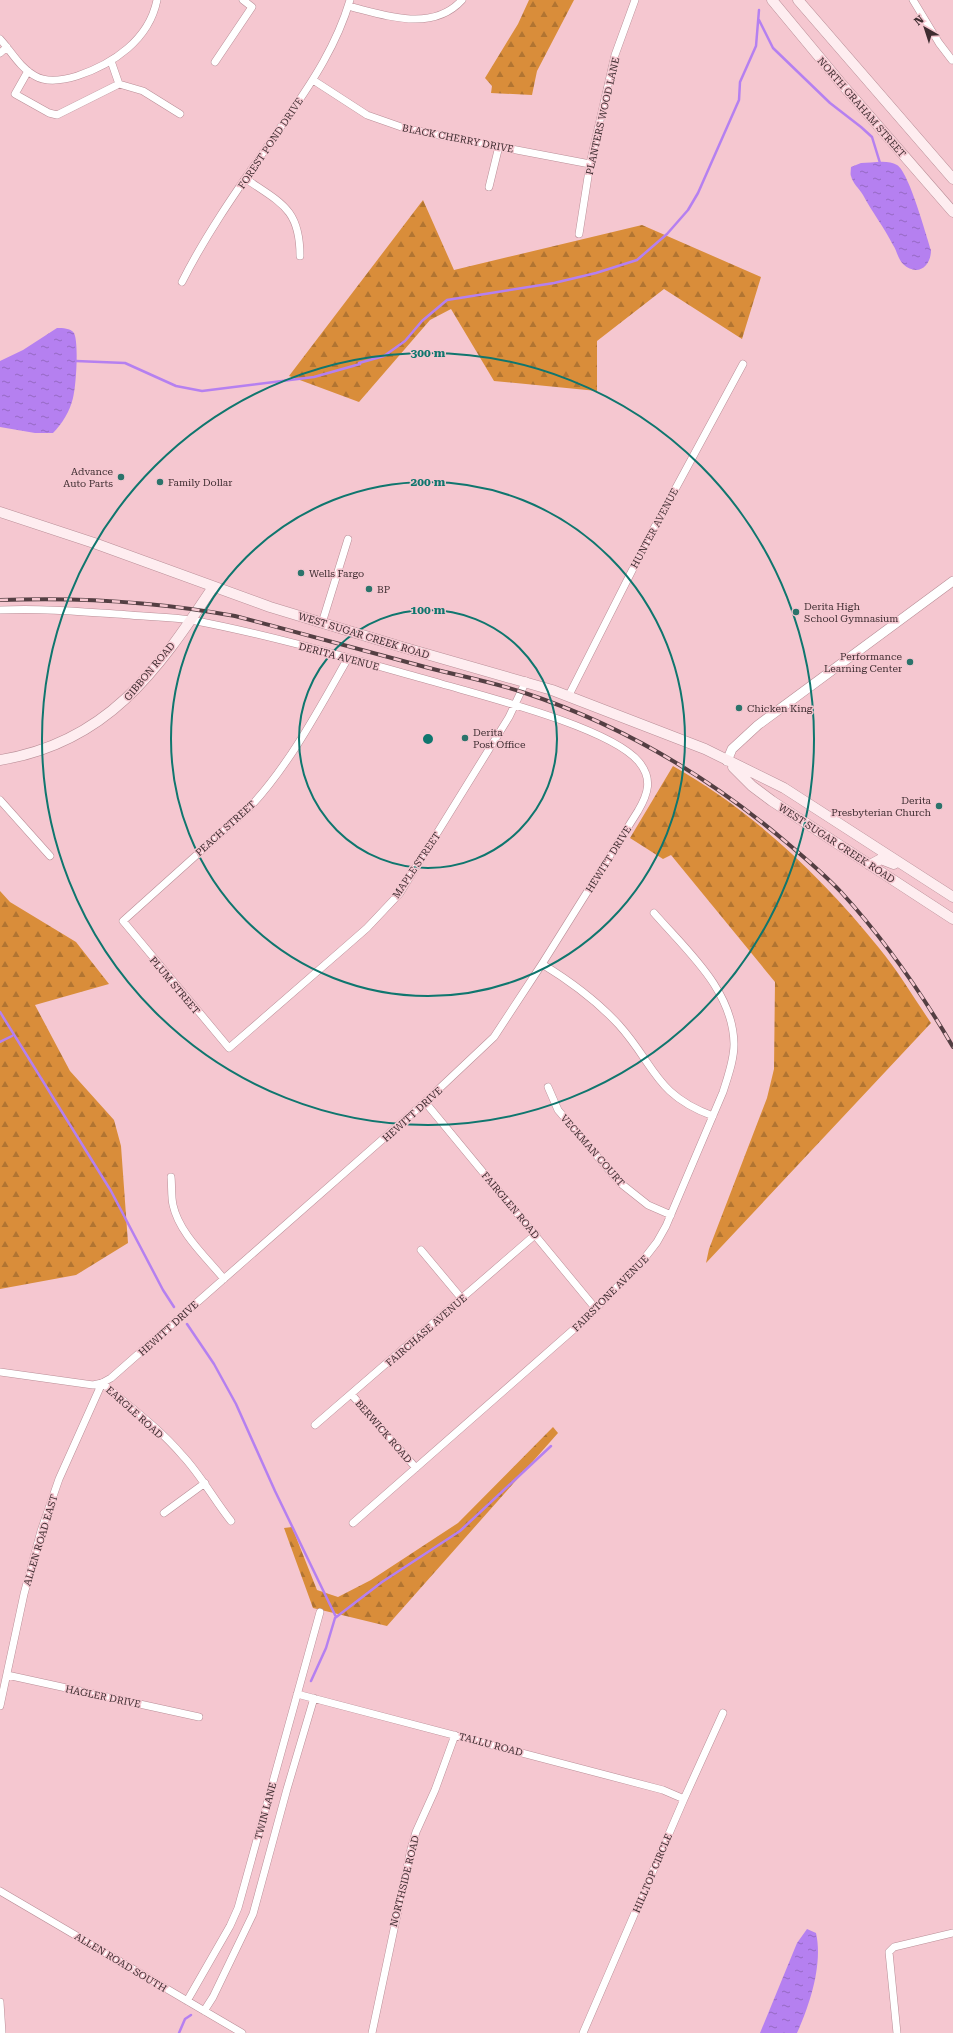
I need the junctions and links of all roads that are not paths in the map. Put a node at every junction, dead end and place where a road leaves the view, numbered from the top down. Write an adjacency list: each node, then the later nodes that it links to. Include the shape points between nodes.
1 (157, 0): 13 (street, via 143,32)
2 (242, 0): 14 (street, via 252,6)
3 (462, 0): 8 (street, via 446,13 424,19 411,19)
4 (635, 0): 20 (street, PLANTERS WOOD LANE, via 615,55)
5 (772, 0): 24 (main road, NORTH GRAHAM STREET)
6 (798, 0): 22 (main road)
7 (913, 0): 12 (street)
8 (349, 3): 16 (street, FOREST POND DRIVE, via 336,38)
9 (0, 39): 10 (street)
10 (7, 47): 11 (street); 15 (street)
11 (0, 53)
12 (952, 60)
13 (111, 61): 15 (street, via 67,79 45,80); 17 (street)
14 (215, 62)
15 (28, 70): 17 (street, via 15,94 57,115)
16 (313, 80): 19 (street, BLACK CHERRY DRIVE, via 367,115 387,123); 21 (street, FOREST POND DRIVE)
17 (119, 84): 18 (street, via 143,90)
18 (180, 114)
19 (499, 146): 20 (street, BLACK CHERRY DRIVE); 23 (street)
20 (590, 164): 25 (street, PLANTERS WOOD LANE)
21 (246, 179): 26 (street, via 288,210 298,228); 27 (street, FOREST POND DRIVE)
22 (953, 179)
23 (489, 187)
24 (953, 212)
25 (579, 234)
26 (300, 256)
27 (182, 282)
28 (743, 364): 38 (street, HUNTER AVENUE, via 645,545)
29 (0, 512): 32 (main road, WEST SUGAR CREEK ROAD)
30 (348, 539): 35 (street)
31 (953, 581): 41 (street, via 758,725 732,749)
32 (213, 586): 34 (main road, GIBBON ROAD); 35 (main road, WEST SUGAR CREEK ROAD)
33 (0, 610): 34 (street, DERITA AVENUE, via 72,610)
34 (190, 620): 36 (street, DERITA AVENUE); 40 (main road, GIBBON ROAD, via 135,690 97,723 44,750)
35 (322, 623): 37 (main road, WEST SUGAR CREEK ROAD)
36 (348, 658): 39 (street, DERITA AVENUE); 50 (street, PEACH STREET, via 262,795)
37 (526, 681): 38 (main road, WEST SUGAR CREEK ROAD); 39 (street, MAPLE STREET)
38 (568, 695): 41 (main road, WEST SUGAR CREEK ROAD, via 705,749)
39 (516, 705): 42 (street, DERITA AVENUE, via 583,730 624,750 639,763); 52 (street, MAPLE STREET, via 400,893 344,950)
40 (0, 760)
41 (727, 761): 45 (main road, WEST SUGAR CREEK ROAD, via 752,786 772,801); 46 (main road, WEST SUGAR CREEK ROAD, via 784,788)
42 (649, 784): 51 (street, HEWITT DRIVE, via 638,811)
43 (0, 800): 44 (street)
44 (50, 856)
45 (870, 865): 46 (main road, via 881,859 888,860 911,875); 49 (main road, WEST SUGAR CREEK ROAD)
46 (926, 879): 47 (main road, WEST SUGAR CREEK ROAD)
47 (953, 897)
48 (654, 913): 55 (street, FAIRSTONE AVENUE, via 703,968 728,1009 733,1032 733,1058)
49 (953, 919)
50 (123, 920): 52 (street, PLUM STREET)
51 (542, 964): 54 (street, HEWITT DRIVE, via 494,1037); 55 (street, via 582,991 618,1024 670,1093)
52 (229, 1048)
53 (548, 1087): 57 (street, VECKMAN COURT, via 558,1110 619,1182 648,1205)
54 (425, 1102): 58 (street, FAIRGLEN ROAD); 60 (street, HEWITT DRIVE)
55 (713, 1116): 57 (street, FAIRSTONE AVENUE)
56 (171, 1177): 60 (street, via 172,1204 178,1221)
57 (671, 1215): 62 (street, FAIRSTONE AVENUE, via 649,1253)
58 (536, 1234): 61 (street, FAIRCHASE AVENUE); 62 (street, FAIRGLEN ROAD)
59 (421, 1250): 61 (street)
60 (224, 1279): 64 (street, HEWITT DRIVE)
61 (462, 1299): 65 (street, FAIRCHASE AVENUE)
62 (596, 1309): 67 (street, FAIRSTONE AVENUE, via 492,1404)
63 (0, 1372): 64 (street, EARGLE ROAD, via 86,1384)
64 (102, 1383): 68 (street, EARGLE ROAD, via 181,1453); 73 (street, ALLEN ROAD EAST, via 48,1510 24,1594)
65 (352, 1395): 66 (street, FAIRCHASE AVENUE); 67 (street, BERWICK ROAD)
66 (315, 1425)
67 (416, 1468): 71 (street, FAIRSTONE AVENUE)
68 (204, 1483): 69 (street); 70 (street, EARGLE ROAD)
69 (164, 1513)
70 (231, 1521)
71 (353, 1523)
72 (320, 1612): 74 (street, TWIN LANE)
73 (7, 1675): 76 (street, ALLEN ROAD EAST); 78 (street, HAGLER DRIVE)
74 (297, 1694): 75 (street, TALLU ROAD); 83 (street, TWIN LANE, via 238,1908)
75 (314, 1698): 79 (street, TALLU ROAD); 85 (street, TWIN LANE, via 253,1914)
76 (0, 1706)
77 (723, 1713): 80 (street, HILLTOP CIRCLE)
78 (199, 1717)
79 (455, 1735): 80 (street, TALLU ROAD, via 663,1790); 88 (street, NORTHSIDE ROAD, via 411,1849)
80 (684, 1799): 89 (street, HILLTOP CIRCLE)
81 (0, 1891): 83 (street, ALLEN ROAD SOUTH)
82 (953, 1933): 90 (street, via 894,1947 889,1952)
83 (187, 2001): 85 (street, ALLEN ROAD SOUTH)
84 (0, 2002): 86 (street)
85 (204, 2011): 87 (street, ALLEN ROAD SOUTH)
86 (2, 2033)
87 (242, 2033)
88 (372, 2033)
89 (583, 2033)
90 (897, 2033)

